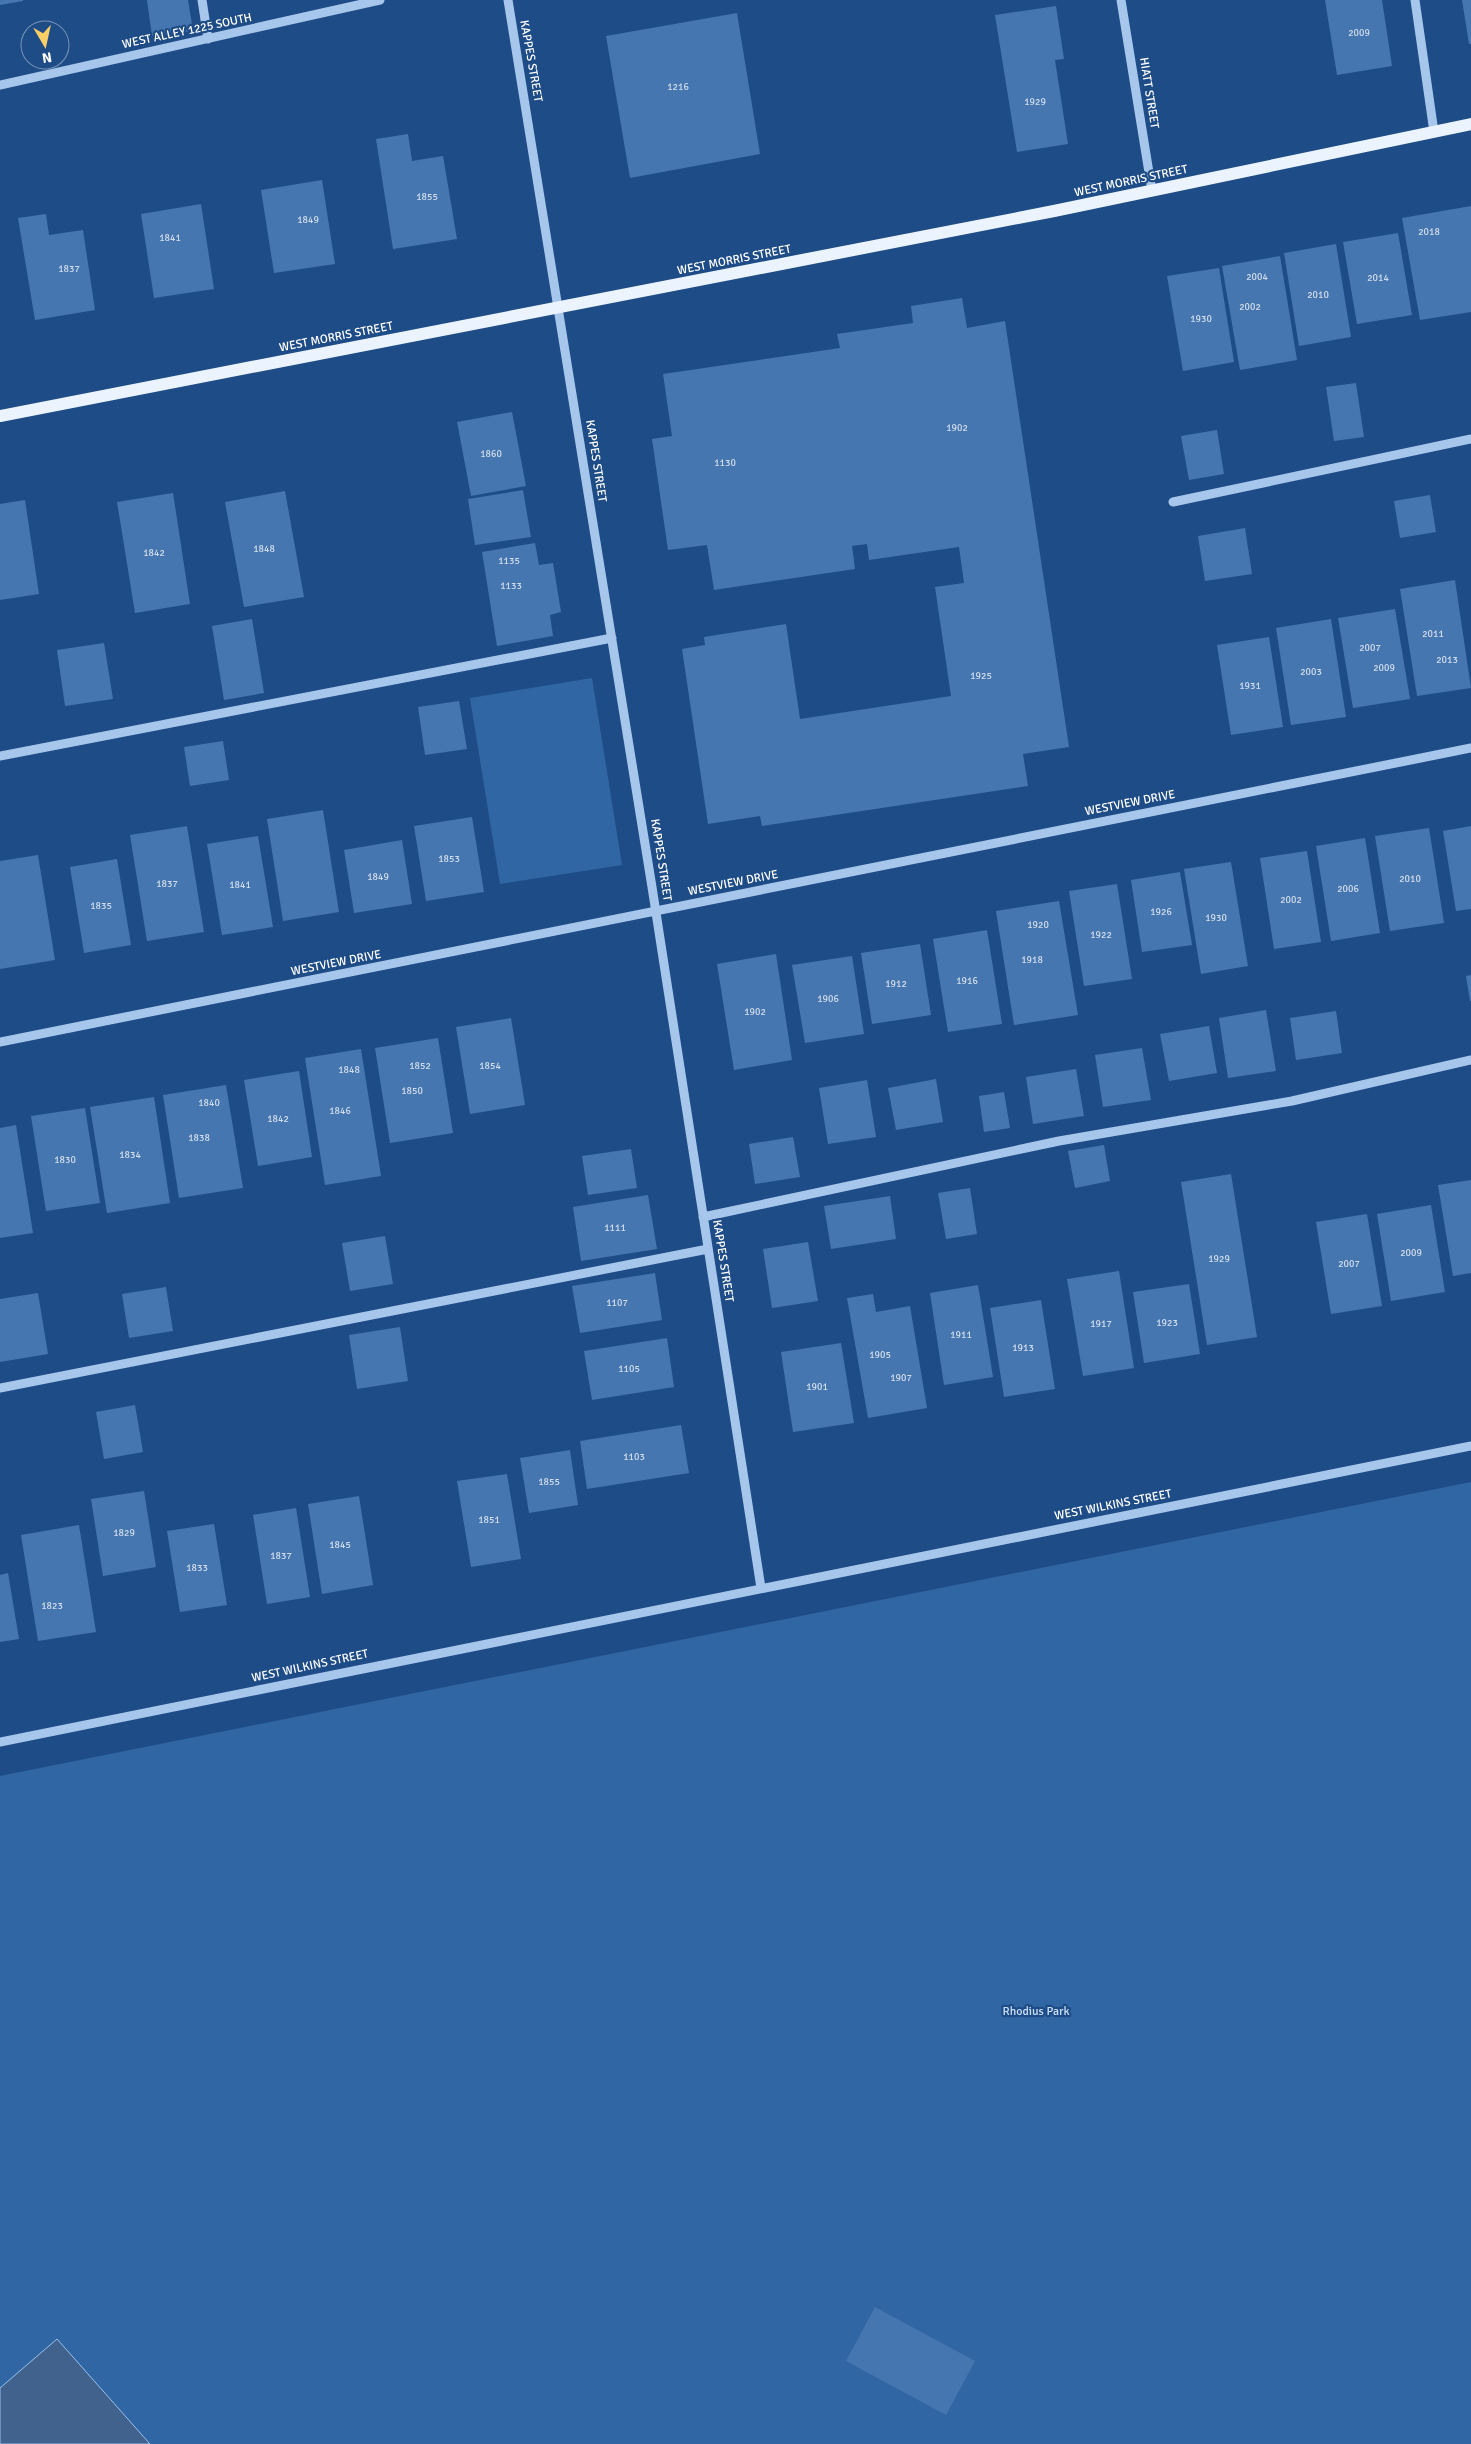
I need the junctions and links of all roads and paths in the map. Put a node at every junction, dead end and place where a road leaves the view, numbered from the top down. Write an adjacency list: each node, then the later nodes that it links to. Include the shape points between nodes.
1 (202, 0): 6 (street)
2 (380, 0): 6 (street, WEST ALLEY 1225 SOUTH)
3 (508, 0): 11 (street, KAPPES STREET)
4 (1121, 0): 10 (street, HIATT STREET)
5 (1415, 0): 9 (street)
6 (208, 39): 7 (street, WEST ALLEY 1225 SOUTH)
7 (0, 85)
8 (1471, 124): 9 (main road, WEST MORRIS STREET)
9 (1434, 132): 10 (main road, WEST MORRIS STREET)
10 (1152, 191): 11 (main road, WEST MORRIS STREET)
11 (559, 308): 12 (main road, WEST MORRIS STREET); 15 (street, KAPPES STREET)
12 (0, 416)
13 (1471, 439): 14 (street)
14 (1173, 502)
15 (612, 638): 17 (street); 18 (street, KAPPES STREET)
16 (1471, 748): 18 (street, WESTVIEW DRIVE)
17 (0, 756)
18 (656, 911): 19 (street, WESTVIEW DRIVE); 21 (street, KAPPES STREET)
19 (0, 1042)
20 (1471, 1060): 21 (street, via 1292,1101 1059,1141)
21 (704, 1216): 22 (street, KAPPES STREET)
22 (708, 1249): 23 (street); 25 (street, KAPPES STREET)
23 (0, 1388)
24 (1471, 1446): 25 (street, WEST WILKINS STREET)
25 (761, 1588): 26 (street, WEST WILKINS STREET)
26 (0, 1742)

